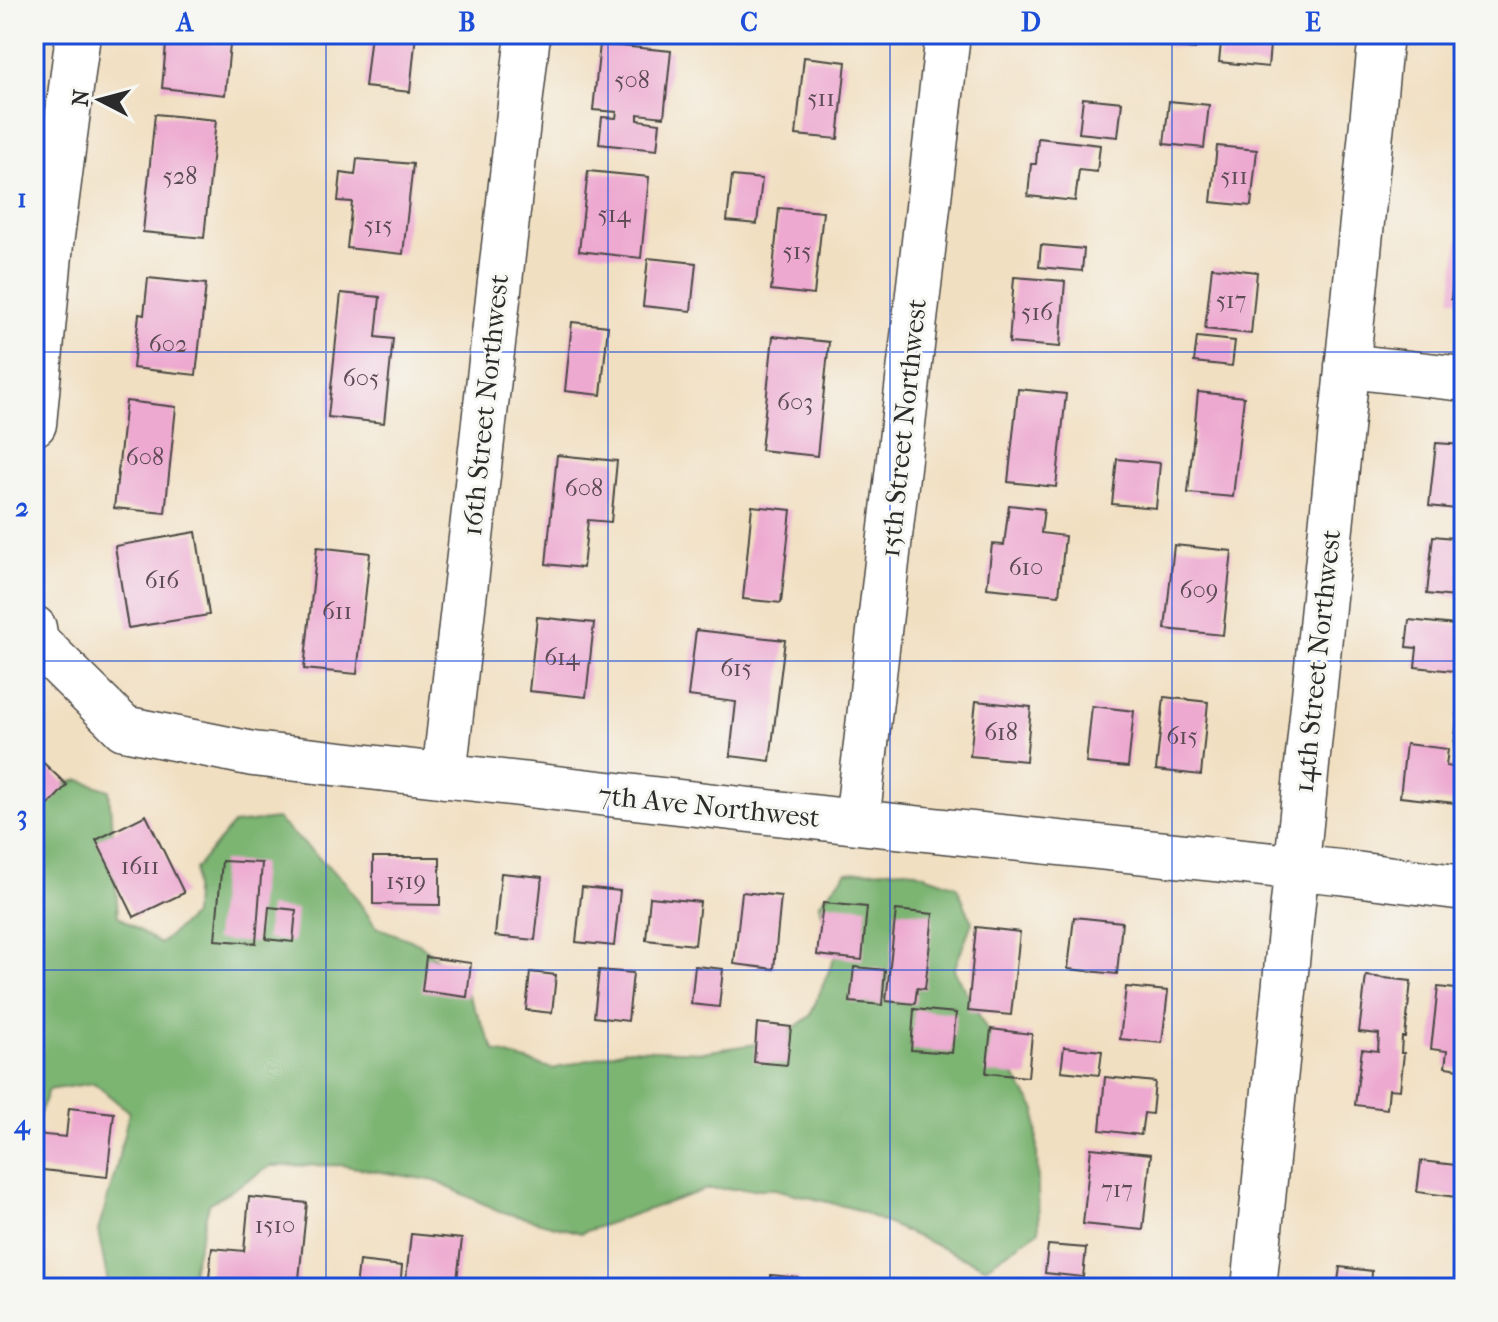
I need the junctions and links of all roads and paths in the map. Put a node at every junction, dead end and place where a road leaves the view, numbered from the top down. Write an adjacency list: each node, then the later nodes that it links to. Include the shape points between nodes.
1 (78, 34): 5 (street)
2 (528, 34): 11 (street, 16th Street Northwest)
3 (948, 34): 12 (street, 15th Street Northwest)
4 (1381, 34): 6 (street, 14th Street Northwest)
5 (42, 243): 7 (street)
6 (1347, 366): 8 (street); 13 (street, 14th Street Northwest)
7 (37, 367): 9 (street)
8 (1464, 379)
9 (34, 424)
10 (34, 628): 11 (street, 7th Ave Northwest, via 36,641 124,728 253,754)
11 (444, 776): 12 (street, 7th Ave Northwest)
12 (857, 822): 13 (street, 7th Ave Northwest)
13 (1296, 868): 14 (street, 7th Ave Northwest); 15 (street, 14th Street Northwest)
14 (1464, 888)
15 (1254, 1288)

